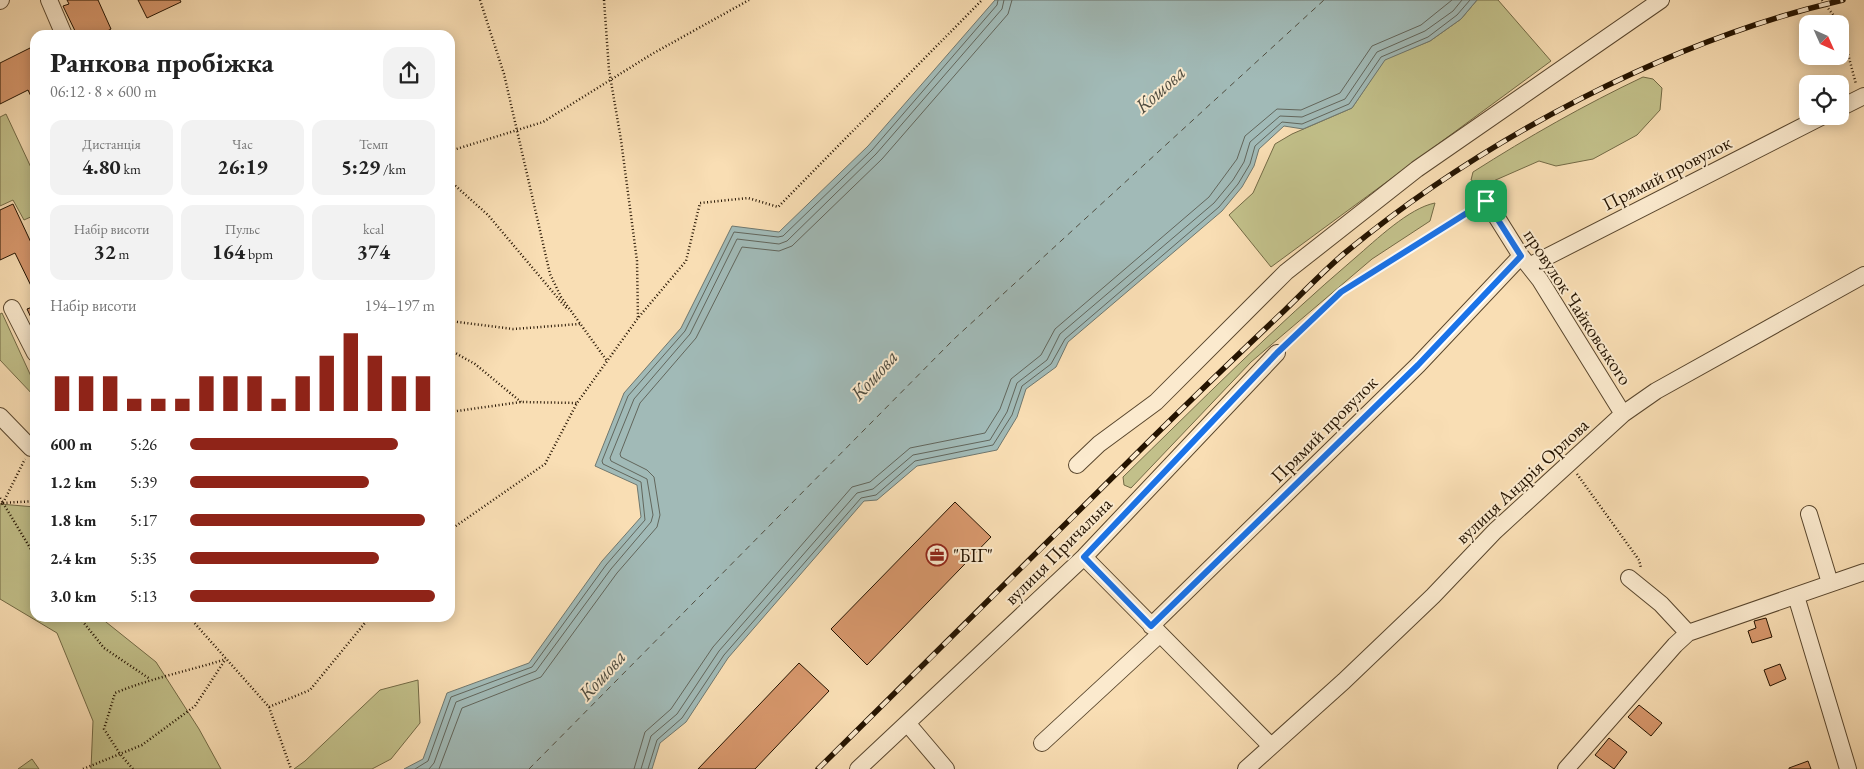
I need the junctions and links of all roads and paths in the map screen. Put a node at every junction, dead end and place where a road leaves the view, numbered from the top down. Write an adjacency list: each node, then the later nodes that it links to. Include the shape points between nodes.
1 (48, 0): 9 (street)
2 (480, 0): 15 (path)
3 (604, 0): 11 (path)
4 (748, 0): 11 (path)
5 (982, 0): 22 (path, via 778,206 748,198 700,203 686,261)
6 (1661, 0): 37 (street, via 1417,169 1286,272 1156,402 1099,444)
7 (1822, 0): 8 (path)
8 (1833, 15)
9 (62, 30)
10 (1849, 54): 12 (path)
11 (611, 80): 15 (path, via 543,122); 22 (path, via 638,261)
12 (1862, 97): 13 (street)
13 (1849, 104)
14 (1805, 125): 19 (street, Прямий провулок)
15 (518, 130): 16 (path); 24 (path, via 550,274)
16 (455, 149)
17 (455, 185): 24 (path, via 488,215)
18 (1485, 199): 19 (street, провулок Чайковського); 27 (path, via 1341,292)
19 (1525, 261): 32 (street, провулок Чайковського); 52 (street, Прямий провулок)
20 (1864, 274): 32 (street, вулиця Андрія Орлова, via 1656,391)
21 (12, 308): 25 (street)
22 (638, 318): 28 (path)
23 (455, 321): 24 (path, via 513,329)
24 (580, 324): 28 (path)
25 (30, 343)
26 (455, 353): 29 (path)
27 (1277, 353): 44 (street, вулиця Причальна)
28 (607, 361): 30 (path)
29 (521, 402): 30 (path); 31 (path)
30 (577, 402): 42 (path, via 544,464)
31 (455, 411)
32 (1623, 414): 36 (street, вулиця Андрія Орлова)
33 (0, 416): 34 (street)
34 (30, 443)
35 (30, 452): 40 (path)
36 (1569, 462): 46 (path, via 1639,560 1642,572); 59 (street, вулиця Андрія Орлова, via 1494,531 1433,596 1344,681)
37 (1077, 465)
38 (0, 498): 40 (path)
39 (30, 501): 40 (path)
40 (2, 504): 43 (path)
41 (1809, 514): 47 (street)
42 (455, 526)
43 (30, 548)
44 (1084, 557): 52 (street); 57 (street, вулиця Причальна)
45 (1864, 572): 47 (street)
46 (1635, 582): 53 (street, via 1662,604)
47 (1830, 583): 48 (street)
48 (1796, 596): 53 (street); 68 (street)
49 (83, 622): 55 (path, via 104,648)
50 (194, 622): 54 (path)
51 (367, 622): 56 (path, via 310,690)
52 (1155, 631): 58 (street, Прямий провулок); 59 (street)
53 (1688, 634): 67 (street)
54 (226, 659): 55 (path, via 172,676); 56 (path); 60 (path, via 195,706 142,745)
55 (150, 679): 60 (path, via 115,693 104,729)
56 (269, 707): 63 (path)
57 (907, 723): 64 (street, вулиця Причальна); 65 (street)
58 (1042, 743)
59 (1270, 745): 66 (street, вулиця Андрія Орлова)
60 (120, 754): 61 (path); 62 (path)
61 (83, 769)
62 (133, 769)
63 (291, 769)
64 (858, 769)
65 (946, 769)
66 (1246, 769)
67 (1566, 769)
68 (1848, 769)

